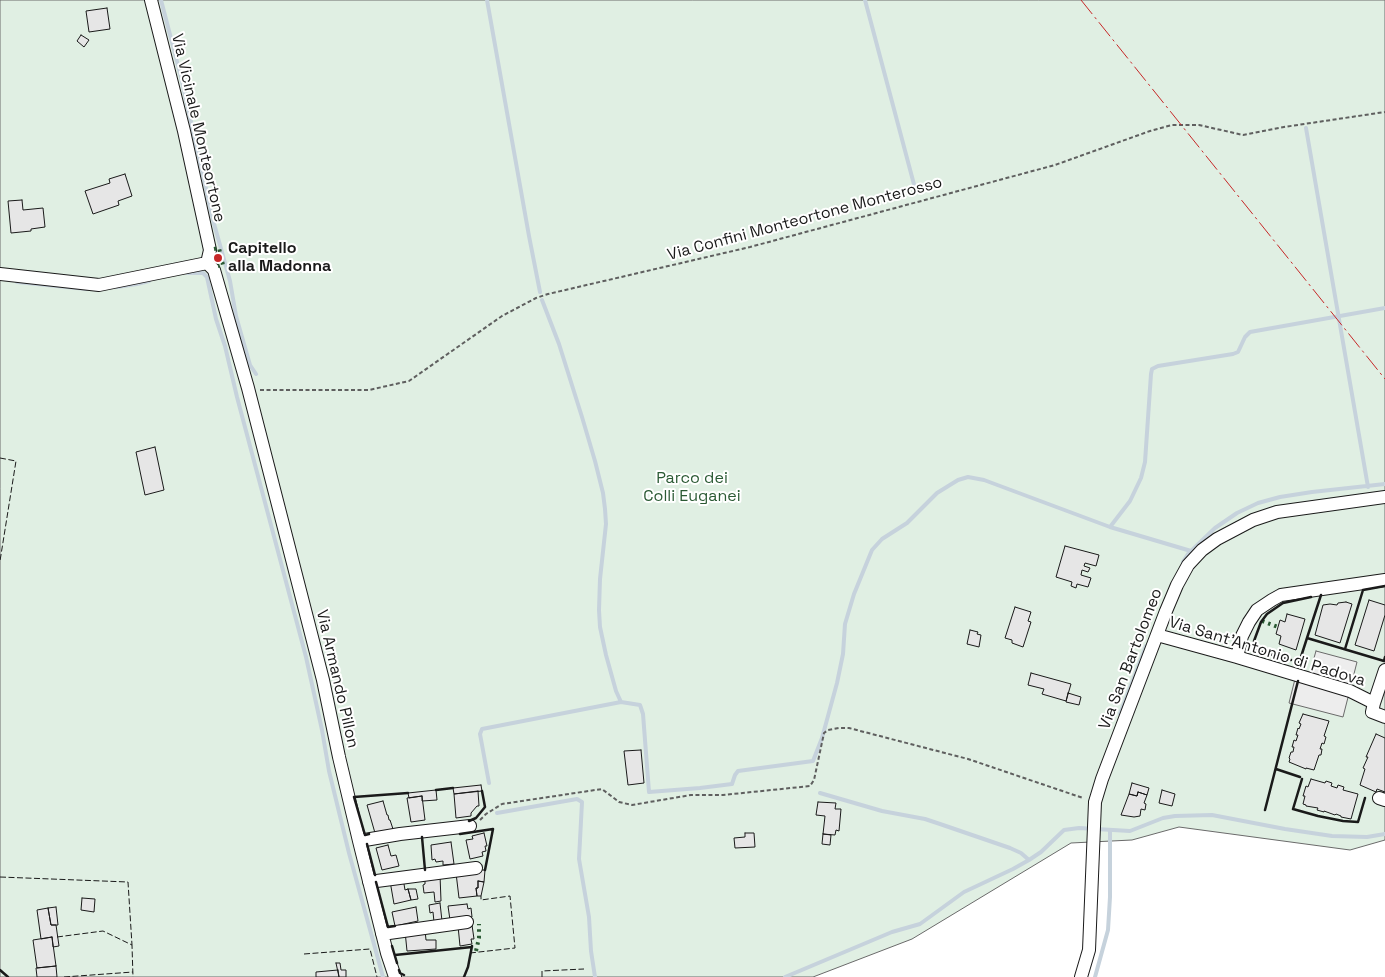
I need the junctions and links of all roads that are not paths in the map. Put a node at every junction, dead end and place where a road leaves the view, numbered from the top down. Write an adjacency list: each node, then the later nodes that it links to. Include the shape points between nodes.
1 (151, 0): 2 (street, Via Vicinale Monteortone, via 210,250)
2 (207, 263): 3 (street, via 99,286); 12 (street, Via Armando Pillon, via 214,270 248,388 323,680)
3 (0, 274)
4 (1385, 496): 6 (street, Via San Bartolomeo, via 1277,512 1253,520 1217,539 1188,566)
5 (1385, 580): 7 (street, via 1272,600 1257,610 1248,622)
6 (1156, 635): 7 (street, Via Sant'Antonio di Padova); 18 (street, Via San Bartolomeo, via 1095,802 1089,950)
7 (1236, 657): 9 (street, Via Sant'Antonio di Padova, via 1350,691)
8 (1385, 670): 9 (street)
9 (1374, 703): 10 (street, Via Sant'Antonio di Padova, via 1372,712)
10 (1385, 717)
11 (470, 826): 12 (street)
12 (359, 841): 14 (street, Via Armando Pillon)
13 (476, 868): 14 (street)
14 (369, 882): 16 (street, Via Armando Pillon)
15 (467, 922): 16 (street)
16 (382, 934): 17 (street, Via Armando Pillon)
17 (395, 977)
18 (1081, 977)

